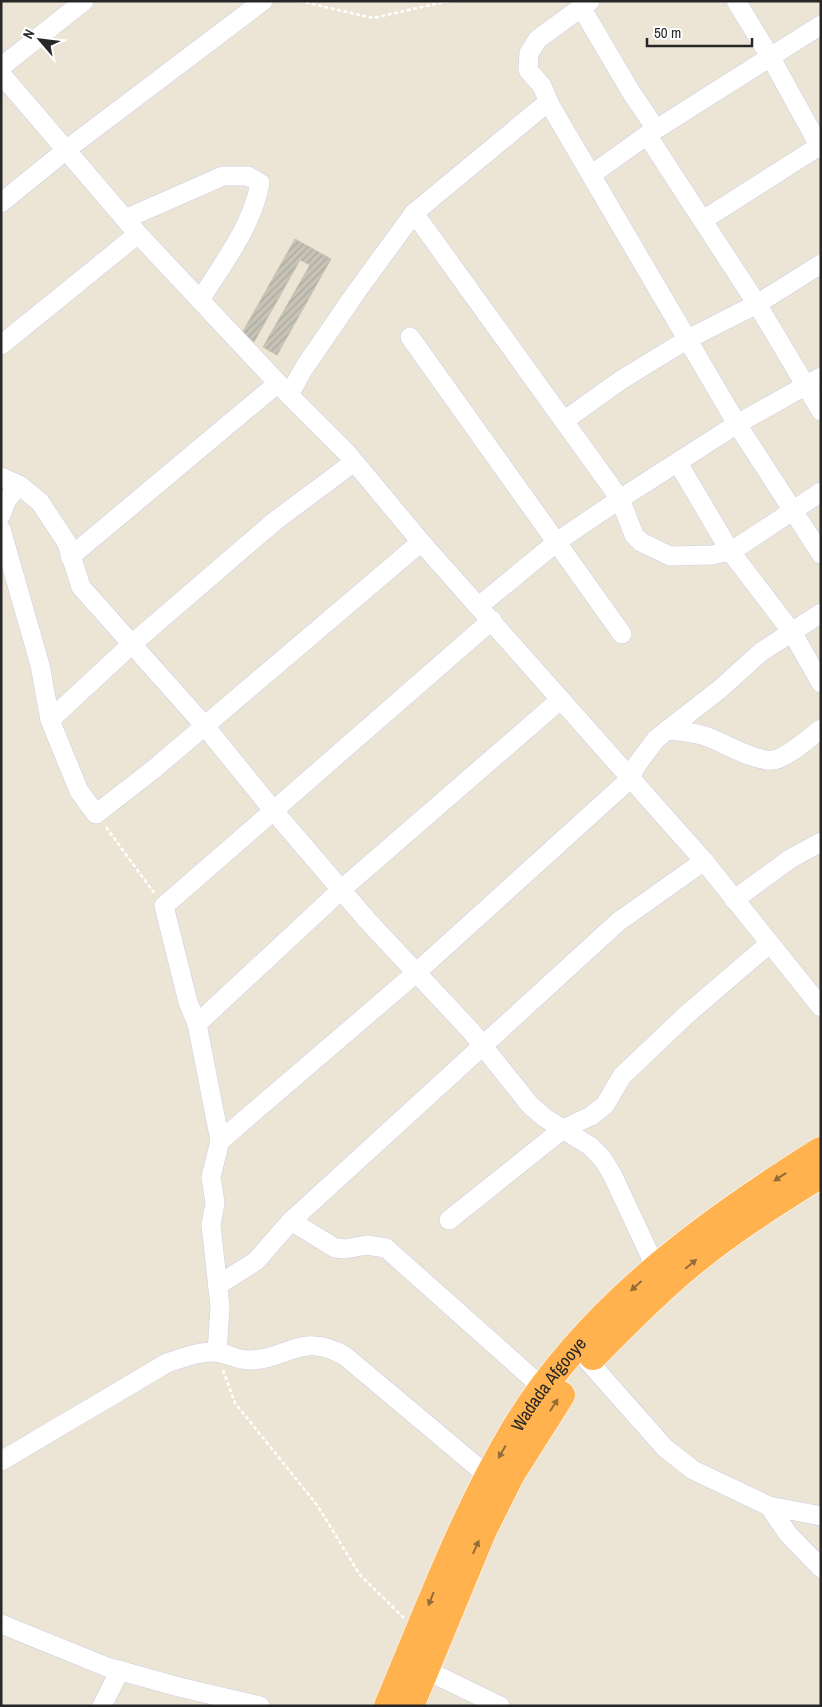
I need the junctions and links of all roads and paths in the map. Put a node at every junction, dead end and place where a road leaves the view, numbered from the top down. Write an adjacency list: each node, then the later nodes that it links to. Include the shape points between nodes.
1 (84, 1): 9 (street)
2 (263, 1): 14 (street)
3 (299, 1): 4 (path, via 372,18)
4 (449, 1)
5 (736, 1): 8 (street)
6 (586, 4): 11 (street, via 538,38 528,54 528,70 542,86); 12 (street)
7 (821, 25): 8 (street)
8 (771, 58): 12 (street); 13 (street)
9 (1, 67)
10 (1, 74): 14 (street)
11 (550, 105): 15 (street); 17 (street, via 542,107)
12 (652, 132): 15 (street); 19 (street)
13 (820, 147): 19 (street)
14 (66, 150): 16 (street); 18 (street)
15 (590, 175): 25 (street)
16 (1, 203)
17 (414, 213): 28 (street, via 304,368); 30 (street)
18 (125, 220): 20 (street); 22 (street, via 223,176 248,176 260,183 245,229)
19 (703, 220): 23 (street)
20 (138, 234): 22 (street); 26 (street)
21 (821, 264): 23 (street)
22 (200, 300): 28 (street)
23 (757, 304): 25 (street); 27 (street)
24 (410, 337): 41 (street)
25 (688, 340): 30 (street, via 621,380); 31 (street)
26 (1, 345)
27 (813, 381): 29 (street); 31 (street)
28 (283, 389): 32 (street); 45 (street)
29 (821, 411)
30 (565, 420): 37 (street)
31 (737, 424): 33 (street); 38 (street)
32 (354, 462): 42 (street); 51 (street, via 275,521)
33 (678, 463): 37 (street); 43 (street)
34 (1, 477): 35 (street)
35 (18, 485): 39 (street, via 6,501); 45 (street, via 47,511 67,543)
36 (821, 492): 38 (street)
37 (620, 499): 41 (street); 43 (street, via 634,534 659,552 670,556)
38 (792, 510): 43 (street); 44 (street)
39 (1, 515)
40 (1, 529): 54 (street, via 40,664)
41 (558, 541): 46 (street); 50 (street)
42 (421, 542): 46 (street); 55 (street)
43 (730, 551): 49 (street)
44 (821, 554)
45 (70, 557): 51 (street, via 81,587)
46 (479, 606): 48 (street)
47 (821, 612): 49 (street)
48 (492, 620): 53 (street); 59 (street)
49 (792, 632): 52 (street); 57 (street, via 762,652 720,690)
50 (622, 634)
51 (132, 644): 54 (street); 55 (street)
52 (821, 683)
53 (560, 700): 58 (street); 63 (street)
54 (50, 720): 60 (street, via 79,790)
55 (204, 725): 59 (street); 60 (street)
56 (821, 729): 57 (street, via 774,760 763,759 687,731)
57 (667, 730): 58 (street, via 647,750)
58 (630, 779): 62 (street); 67 (street)
59 (273, 810): 63 (street); 65 (street)
60 (96, 814): 65 (path)
61 (821, 842): 64 (street, via 790,859)
62 (704, 861): 64 (street); 70 (street, via 618,922)
63 (342, 889): 67 (street); 69 (street)
64 (734, 900): 66 (street)
65 (164, 906): 69 (street, via 188,1002)
66 (769, 944): 68 (street); 71 (street, via 685,1016 622,1076 605,1105 591,1116)
67 (417, 972): 70 (street); 72 (street)
68 (821, 1007)
69 (197, 1024): 72 (street)
70 (482, 1045): 71 (street, via 530,1105); 76 (street)
71 (563, 1129): 75 (street); 77 (street, via 602,1158)
72 (220, 1141): 78 (street, via 211,1177 215,1203 211,1225)
73 (821, 1151): 77 (highway, Wadada Afgooye, one-way to 77, via 740,1203)
74 (818, 1181): 80 (highway, Wadada Afgooye, one-way to 74, via 690,1264 746,1222)
75 (449, 1220)
76 (291, 1221): 78 (street, via 256,1261); 81 (street, via 335,1248 367,1245 386,1248)
77 (656, 1268): 81 (highway, Wadada Afgooye, one-way to 81, via 618,1302)
78 (218, 1285): 79 (street)
79 (217, 1352): 82 (street, via 187,1356 167,1363); 83 (street, via 230,1358 249,1360 304,1346 324,1346 336,1351); 88 (path, via 235,1403 317,1505 360,1575)
80 (588, 1361): 84 (street, via 665,1448 693,1470); 90 (highway, Wadada Afgooye, one-way to 80, via 459,1585 511,1474 557,1400)
81 (543, 1388): 83 (highway, Wadada Afgooye, one-way to 83)
82 (1, 1461)
83 (488, 1476): 88 (highway, Wadada Afgooye, one-way to 88, via 440,1577)
84 (769, 1506): 85 (street); 86 (street, via 788,1534)
85 (821, 1516)
86 (821, 1568)
87 (1, 1624): 89 (street)
88 (419, 1631): 93 (highway, Wadada Afgooye)
89 (120, 1670): 91 (street); 92 (street, via 179,1688)
90 (426, 1670): 94 (highway, Wadada Afgooye); 95 (street)
91 (102, 1706)
92 (260, 1706)
93 (388, 1706)
94 (410, 1706)
95 (500, 1706)

